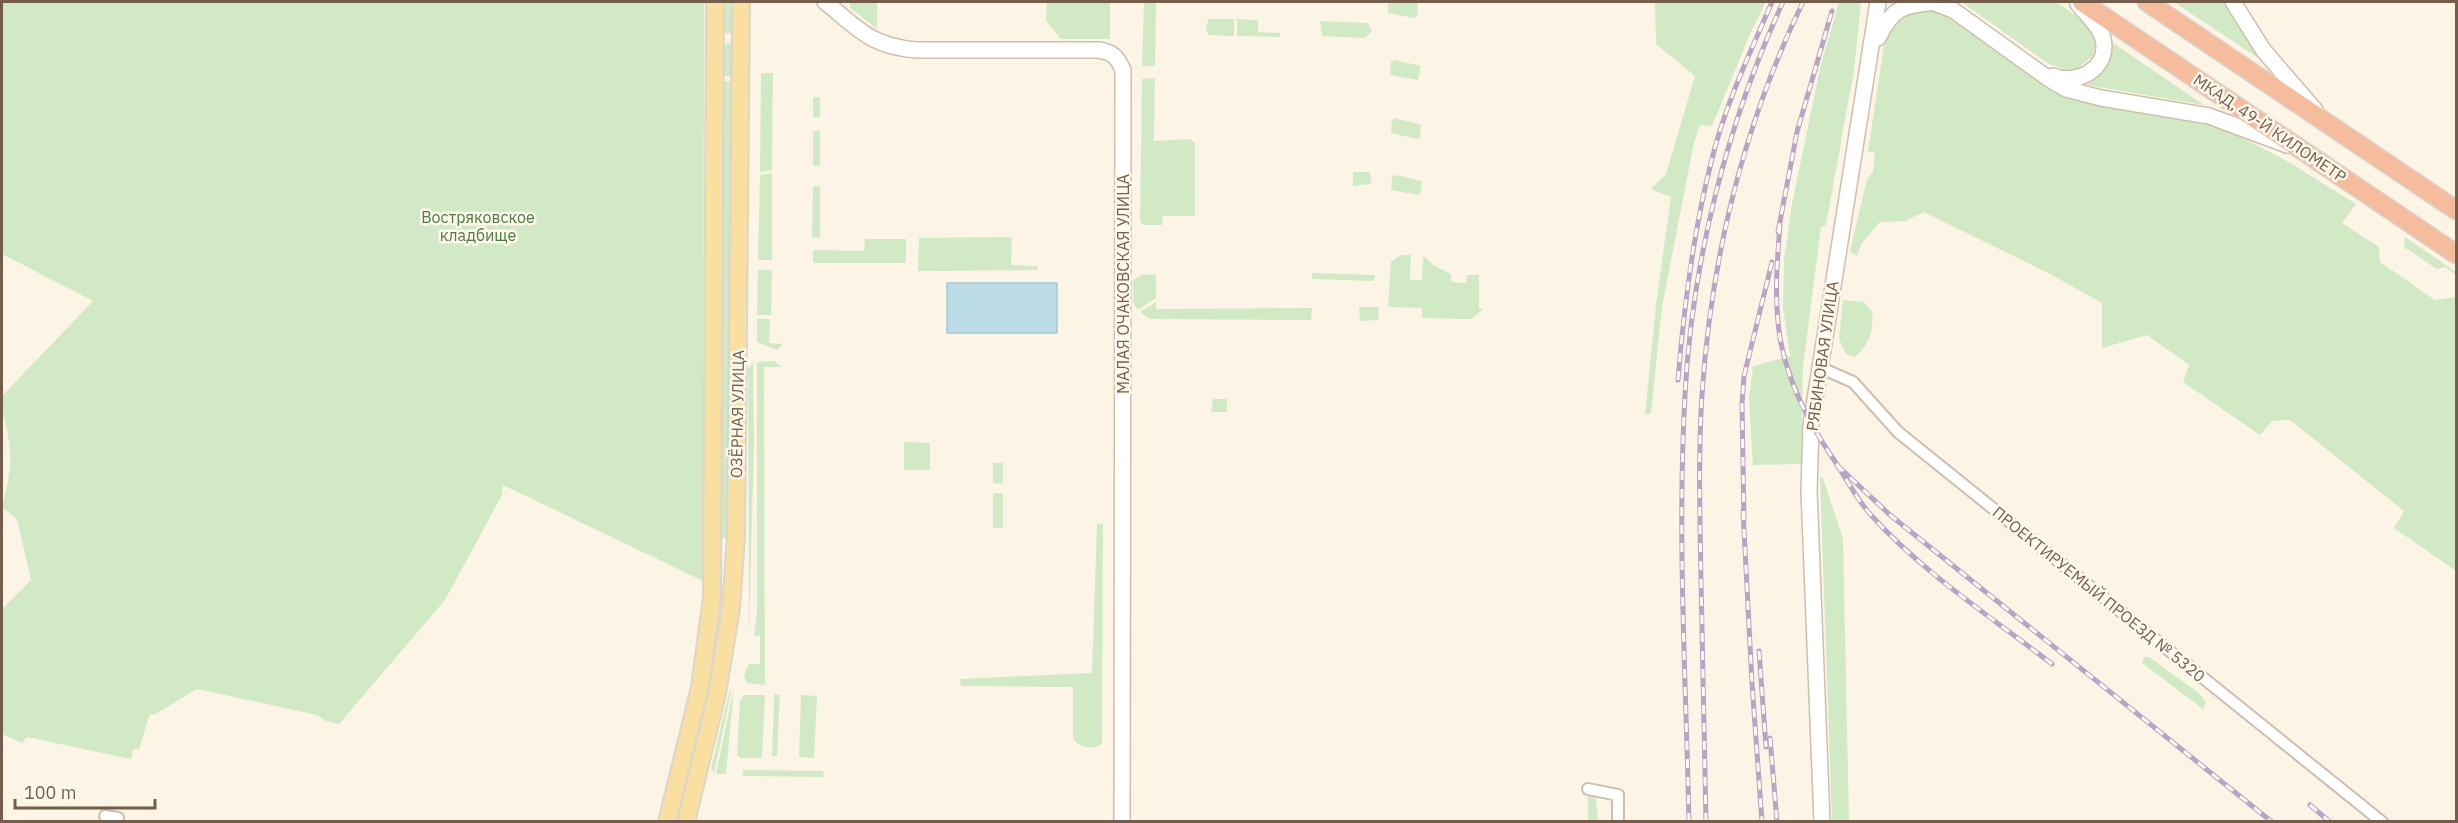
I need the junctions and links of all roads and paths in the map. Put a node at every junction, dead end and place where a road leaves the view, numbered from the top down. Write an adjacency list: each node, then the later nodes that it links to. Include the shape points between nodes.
1 (715, 2): 19 (main road, ОЗЁРНАЯ УЛИЦА)
2 (741, 2): 20 (main road, ОЗЁРНАЯ УЛИЦА)
3 (825, 2): 28 (street, МАЛАЯ ОЧАКОВСКАЯ УЛИЦА, via 875,42 891,47 1098,50 1116,56 1123,70)
4 (1878, 2): 12 (street, РЯБИНОВАЯ УЛИЦА)
5 (1934, 2): 11 (street); 12 (street, via 1911,5 1893,14 1885,22)
6 (1948, 2): 11 (street)
7 (2076, 2): 13 (street, via 2102,36 2103,50 2098,63 2081,77 2068,80)
8 (2082, 2): 15 (highway, МКАД, 49-Й КИЛОМЕТР)
9 (2146, 2): 14 (highway)
10 (2233, 2): 14 (street, via 2264,51)
11 (1961, 12): 13 (street)
12 (1872, 52): 18 (street, РЯБИНОВАЯ УЛИЦА)
13 (2034, 68): 15 (street, via 2077,93 2209,117)
14 (2325, 122): 16 (highway)
15 (2303, 150): 17 (highway, МКАД, 49-Й КИЛОМЕТР)
16 (2457, 210)
17 (2457, 254)
18 (1819, 367): 30 (street, РЯБИНОВАЯ УЛИЦА, via 1811,424 1809,491); 31 (street, ПРОЕКТИРУЕМЫЙ ПРОЕЗД № 5320, via 1853,382 1898,432)
19 (713, 536): 20 (street, via 723,547 731,546); 21 (main road, ОЗЁРНАЯ УЛИЦА)
20 (736, 536): 22 (main road, ОЗЁРНАЯ УЛИЦА)
21 (712, 565): 22 (street, via 722,555 729,556); 26 (main road, ОЗЁРНАЯ УЛИЦА, via 712,597 700,687)
22 (734, 566): 27 (main road, ОЗЁРНАЯ УЛИЦА, via 717,694)
23 (1588, 789): 29 (street, via 1618,795)
24 (105, 816): 25 (street)
25 (118, 818)
26 (668, 822)
27 (686, 822)
28 (1122, 822)
29 (1618, 822)
30 (1822, 822)
31 (2382, 822)

